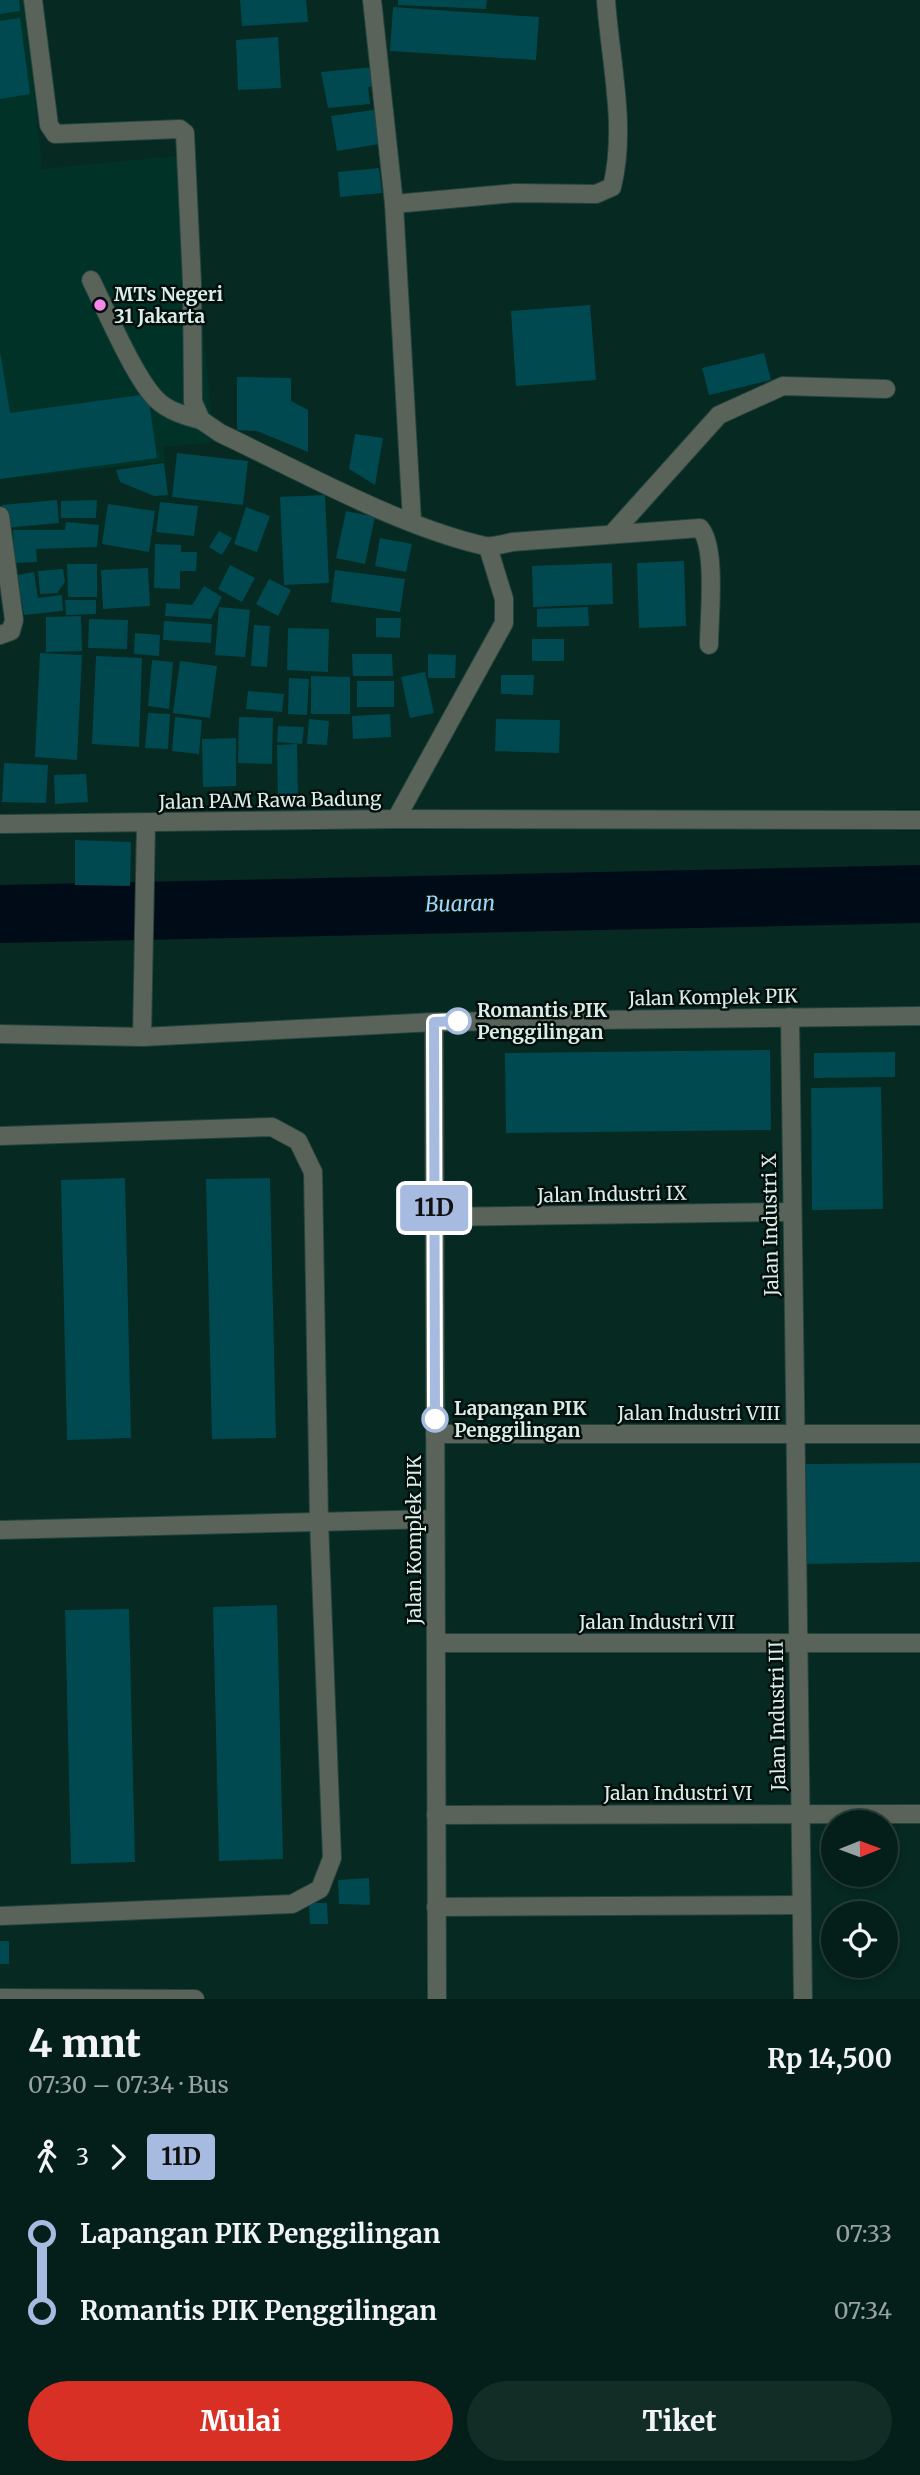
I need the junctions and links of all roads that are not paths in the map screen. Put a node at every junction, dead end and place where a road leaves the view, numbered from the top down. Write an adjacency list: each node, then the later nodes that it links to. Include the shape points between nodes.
1 (33, 0): 7 (street, via 49,125 55,134 183,130 193,402)
2 (372, 0): 4 (street)
3 (606, 0): 4 (street, via 616,106 617,165 612,187 596,194 514,193)
4 (394, 204): 9 (street)
5 (91, 280): 7 (street, via 157,401)
6 (886, 389): 10 (street, via 782,386 719,415)
7 (201, 420): 9 (street, via 220,433)
8 (0, 516): 12 (street, via 15,620 11,631)
9 (412, 521): 11 (street)
10 (611, 534): 11 (street); 13 (street, via 700,528 709,554)
11 (488, 547): 14 (street, via 504,599 503,623)
12 (0, 635)
13 (709, 645)
14 (396, 819): 15 (street, Jalan PAM Rawa Badung); 17 (street, Jalan PAM Rawa Badung)
15 (920, 820)
16 (0, 824): 17 (street, Jalan PAM Rawa Badung)
17 (146, 832): 21 (street)
18 (920, 1016): 19 (street, Jalan Komplek PIK)
19 (790, 1017): 20 (street, Jalan Komplek PIK); 24 (street, Jalan Industri X)
20 (434, 1022): 21 (street); 25 (street, Jalan Komplek PIK)
21 (143, 1030): 22 (street)
22 (0, 1034)
23 (0, 1136): 30 (street, via 272,1127 298,1141 313,1172)
24 (790, 1212): 25 (street, Jalan Industri IX); 26 (street, Jalan Industri X)
25 (435, 1217): 27 (street, Jalan Komplek PIK)
26 (794, 1433): 27 (street, Jalan Industri VIII); 28 (street, Jalan Industri VIII); 33 (street, Jalan Industri III)
27 (435, 1434): 29 (street, Jalan Komplek PIK)
28 (920, 1434)
29 (435, 1519): 30 (street); 32 (street, Jalan Komplek PIK)
30 (319, 1521): 31 (street); 40 (street, via 332,1858 320,1889 292,1904)
31 (0, 1530)
32 (436, 1643): 33 (street, Jalan Industri VII); 37 (street, Jalan Komplek PIK)
33 (797, 1643): 34 (street, Jalan Industri VII); 35 (street, Jalan Industri III)
34 (920, 1643)
35 (800, 1814): 36 (street, Jalan Industri VI); 37 (street, Jalan Industri VI); 38 (street, Jalan Industri III)
36 (920, 1814)
37 (436, 1815): 39 (street, Jalan Komplek PIK)
38 (801, 1905): 39 (street); 45 (street, Jalan Industri III)
39 (436, 1907): 44 (street, Jalan Komplek PIK)
40 (0, 1916)
41 (0, 1998): 42 (street)
42 (106, 1999): 43 (street)
43 (195, 1999)
44 (436, 1999)
45 (803, 1999)

